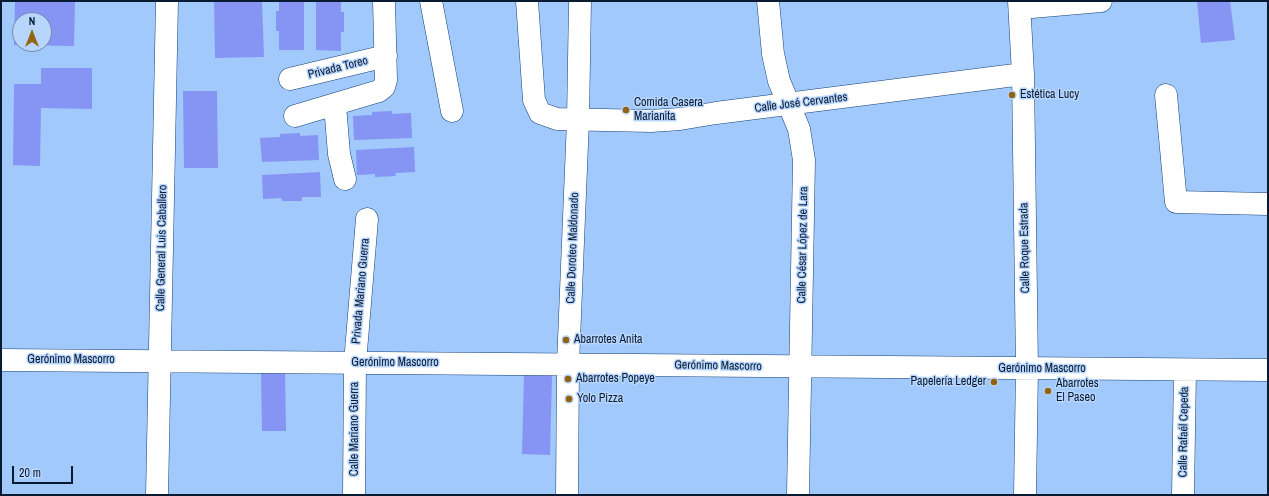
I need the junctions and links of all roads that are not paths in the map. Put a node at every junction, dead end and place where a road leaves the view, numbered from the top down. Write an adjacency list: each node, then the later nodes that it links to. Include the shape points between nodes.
1 (167, 1): 22 (street, Calle General Luis Caballero)
2 (384, 1): 9 (street, Privada Toreo)
3 (431, 1): 15 (street)
4 (527, 1): 17 (street, Calle José Cervantes, via 534,100 540,113 557,119)
5 (580, 1): 17 (street, Calle Doroteo Maldonado)
6 (768, 1): 13 (street, Calle César López de Lara, via 773,54 779,81)
7 (1101, 1): 8 (street)
8 (1019, 5): 10 (street, Calle Roque Estrada)
9 (386, 56): 11 (street, Privada Toreo); 14 (street, Privada Toreo, via 384,87 379,91)
10 (1023, 74): 13 (street, Calle José Cervantes); 26 (street, Calle Roque Estrada)
11 (290, 80)
12 (1166, 95): 19 (street, via 1176,202)
13 (789, 104): 17 (street, Calle José Cervantes, via 680,119); 25 (street, Calle César López de Lara, via 800,129 804,160)
14 (335, 105): 16 (street, Privada Toreo); 18 (street, via 339,154)
15 (452, 111)
16 (295, 116)
17 (578, 120): 24 (street, Calle Doroteo Maldonado)
18 (345, 179)
19 (1268, 204)
20 (366, 219): 23 (street, Privada Mariano Guerra)
21 (1, 360): 22 (street, Gerónimo Mascorro)
22 (160, 361): 23 (street, Gerónimo Mascorro); 29 (street, Calle General Luis Caballero)
23 (355, 363): 24 (street, Gerónimo Mascorro); 30 (street, Calle Mariano Guerra)
24 (568, 364): 25 (street, Gerónimo Mascorro); 31 (street, Calle Doroteo Maldonado)
25 (801, 367): 26 (street, Gerónimo Mascorro); 32 (street, Calle César López de Lara)
26 (1026, 368): 27 (street, Gerónimo Mascorro); 33 (street, Calle Roque Estrada)
27 (1185, 370): 28 (street, Gerónimo Mascorro); 34 (street, Calle Rafaél Cepeda)
28 (1268, 370)
29 (157, 495)
30 (354, 495)
31 (567, 495)
32 (798, 495)
33 (1025, 495)
34 (1183, 495)

